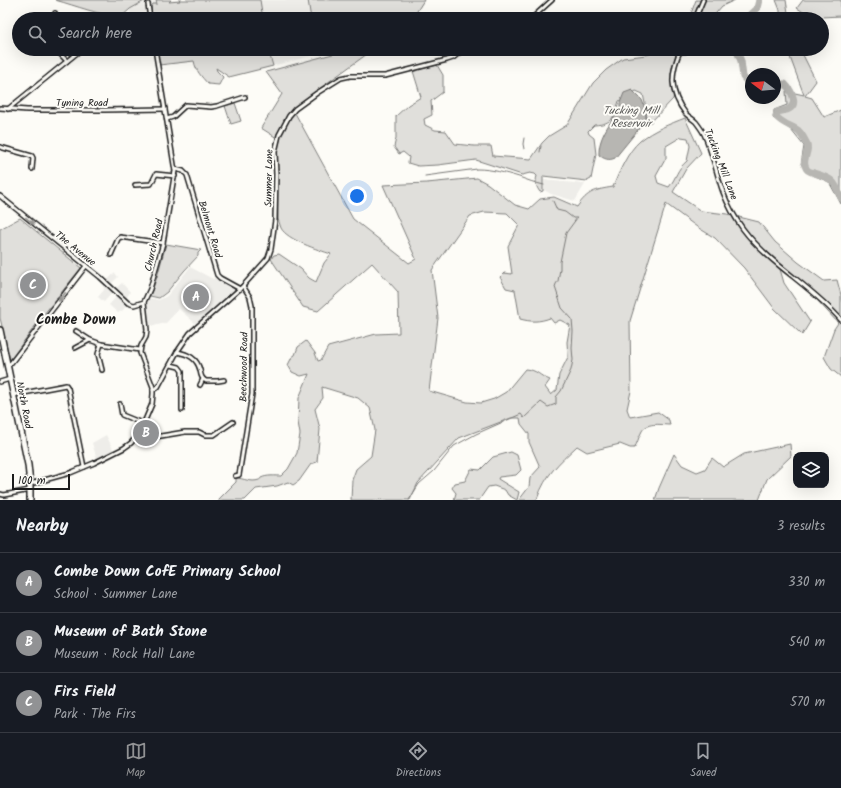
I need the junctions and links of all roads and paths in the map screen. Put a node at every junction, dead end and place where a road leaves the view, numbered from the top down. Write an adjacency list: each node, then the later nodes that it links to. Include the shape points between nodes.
1 (552, 0): 5 (street)
2 (703, 0): 6 (street)
3 (148, 4): 4 (street)
4 (149, 12)
5 (539, 12)
6 (698, 12)
7 (62, 56): 12 (street)
8 (73, 56): 12 (street)
9 (156, 56): 16 (street, Church Road)
10 (455, 56): 27 (street, Summer Lane, via 385,76 347,76 295,109 280,135 275,152 275,220 271,249 268,258)
11 (678, 56): 30 (street, Tucking Mill Lane, via 672,78 676,96 687,116 695,121 705,137 723,193 734,215 759,247 823,300)
12 (67, 61): 15 (street)
13 (245, 96): 17 (street, via 211,107 186,105 174,117)
14 (0, 108): 15 (street, Tyning Road)
15 (8, 109): 16 (street, Tyning Road)
16 (164, 109): 17 (street, Church Road)
17 (166, 119): 20 (street, Church Road)
18 (0, 146): 19 (street, via 32,156)
19 (32, 169)
20 (175, 169): 21 (street, Church Road); 28 (street, Belmont Road, via 183,170 187,175 217,275)
21 (175, 176): 22 (street, via 156,174 149,185); 24 (street, Church Road)
22 (135, 185)
23 (0, 196): 26 (street, The Avenue, one-way to 26)
24 (163, 243): 25 (street, via 120,238); 29 (street, Church Road)
25 (111, 255)
26 (86, 266): 29 (street, The Avenue, via 128,303 134,305); 39 (street, one-way to 39)
27 (243, 286): 28 (street, Summer Lane); 54 (street, Beechwood Road, via 252,306 252,394)
28 (240, 289): 37 (street, Summer Lane, via 190,333)
29 (144, 302): 36 (street, Church Road, via 147,330)
30 (841, 320)
31 (0, 330): 39 (main road, North Road)
32 (76, 331): 33 (street)
33 (90, 340): 34 (street); 35 (street)
34 (101, 344): 36 (street); 40 (street, via 98,354)
35 (75, 348)
36 (140, 350): 46 (street)
37 (177, 352): 38 (street, Summer Lane); 42 (street, via 193,357)
38 (171, 364): 46 (street, Summer Lane); 49 (street, via 179,367 182,372)
39 (8, 365): 41 (main road, North Road)
40 (102, 370)
41 (10, 379): 44 (street); 47 (main road, North Road)
42 (203, 379): 43 (street, via 210,382); 45 (street)
43 (224, 380)
44 (0, 382)
45 (200, 385)
46 (153, 390): 51 (street, via 152,404)
47 (13, 395): 53 (street, via 66,385); 57 (main road, North Road)
48 (120, 404): 51 (street, via 122,415)
49 (182, 410)
50 (233, 422): 52 (street, via 209,436 199,432 185,432 143,439)
51 (144, 424): 52 (street)
52 (137, 437): 53 (street, via 124,448)
53 (84, 467): 57 (street)
54 (240, 474): 55 (street); 56 (street)
55 (235, 476)
56 (243, 478)
57 (30, 484): 58 (main road, North Road)
58 (30, 490): 59 (street); 60 (main road, North Road)
59 (0, 494)
60 (30, 500)

